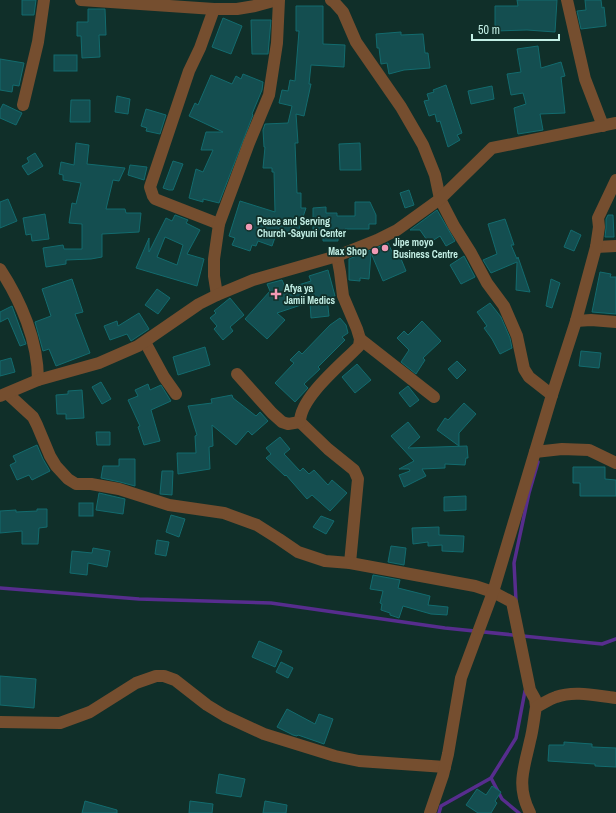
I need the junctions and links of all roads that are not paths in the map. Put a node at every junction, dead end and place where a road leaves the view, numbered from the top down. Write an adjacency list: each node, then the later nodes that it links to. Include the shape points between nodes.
1 (44, 0): 8 (street, via 38,42)
2 (80, 0): 6 (street)
3 (278, 0): 7 (street, via 255,6); 13 (street, via 277,43 269,95)
4 (331, 0): 12 (street, via 343,12 356,42 414,128 435,174)
5 (567, 0): 10 (street, via 585,79)
6 (147, 2): 7 (street)
7 (214, 8): 13 (street, via 189,71 150,187 155,199)
8 (23, 105)
9 (616, 123): 10 (street)
10 (603, 126): 12 (street, via 492,148)
11 (616, 180): 15 (street, via 598,218)
12 (440, 199): 16 (street, via 397,230); 27 (street, via 487,283 504,306 517,336 524,369 529,377)
13 (219, 224): 18 (street, via 214,259)
14 (616, 246): 15 (street)
15 (596, 247): 19 (street)
16 (337, 256): 18 (street, via 253,280); 21 (street, via 343,296)
17 (0, 269): 24 (street, via 26,319 38,367)
18 (217, 295): 22 (street, via 199,304)
19 (576, 321): 20 (street); 27 (street)
20 (616, 322)
21 (360, 339): 28 (street); 29 (street, via 359,346 316,390 301,412)
22 (145, 342): 24 (street, via 99,363); 25 (street)
23 (237, 374): 29 (street, via 282,422)
24 (38, 380): 26 (street)
25 (176, 394)
26 (4, 395): 32 (street, via 33,417 56,466 76,484 119,489 169,505 224,513 257,525 298,552 325,561)
27 (552, 395): 30 (street)
28 (434, 397)
29 (300, 422): 32 (street, via 328,450 354,470 358,479)
30 (535, 452): 31 (street, via 589,450); 33 (street)
31 (616, 463)
32 (350, 563): 33 (street, via 475,586)
33 (492, 592): 35 (street, via 512,602 530,690); 37 (street, via 461,678)
34 (616, 698): 35 (street, via 567,694)
35 (536, 707): 39 (street, via 522,779 525,802)
36 (0, 722): 37 (street, via 60,723 90,712 136,682 164,676 175,680 225,716 264,734 359,761)
37 (445, 767): 38 (street)
38 (430, 813)
39 (530, 813)

